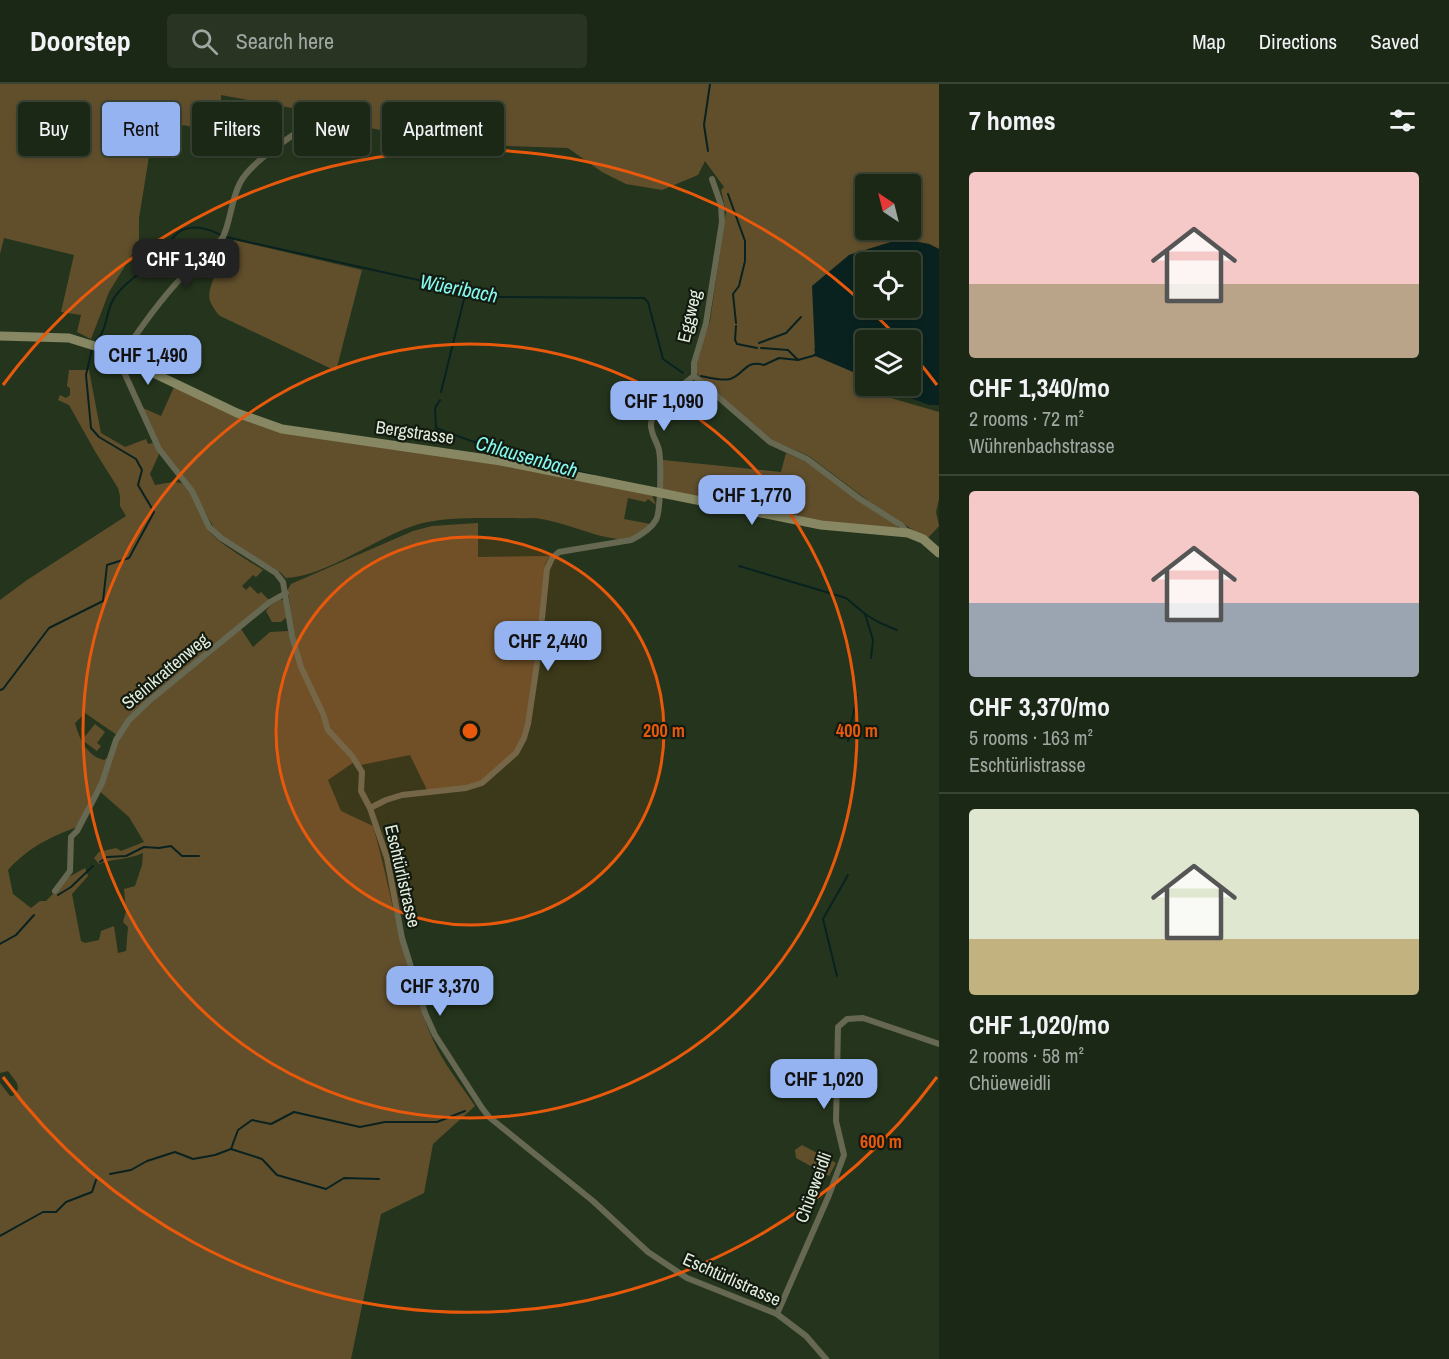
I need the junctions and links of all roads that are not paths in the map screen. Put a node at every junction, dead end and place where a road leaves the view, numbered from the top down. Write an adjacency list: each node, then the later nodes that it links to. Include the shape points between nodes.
1 (294, 134): 4 (street, via 243,177 219,243 165,294)
2 (712, 179): 5 (street, Eggweg, via 722,205 722,222)
3 (0, 336): 4 (street, Bergstrasse, via 69,338)
4 (120, 358): 6 (street, Bergstrasse, via 230,410 282,429 501,461); 9 (street, Eschtürlistrasse, via 159,449 192,491 209,527 276,573)
5 (694, 376): 6 (street, via 669,398 651,424 660,457); 7 (street, via 770,442 807,459)
6 (659, 492): 7 (street, Bergstrasse, via 821,525); 10 (street, via 658,515 639,536 566,549 549,561 528,724 510,759 482,783 402,795)
7 (908, 532): 8 (street, Bergstrasse)
8 (939, 553)
9 (286, 593): 10 (street, Eschtürlistrasse, via 301,667 328,730 362,772 361,791); 11 (street, Steinkrattenweg, via 129,720 117,740 102,783 71,837 70,871)
10 (370, 808): 13 (street, Eschtürlistrasse, via 387,858 402,938 425,1012 435,1035 489,1117 593,1201 648,1252 687,1278)
11 (55, 891)
12 (939, 1044): 13 (street, Chüeweidli, via 863,1018 847,1019 838,1027 836,1121 844,1155)
13 (777, 1314): 14 (street, Eschtürlistrasse, via 806,1336)
14 (826, 1359)

